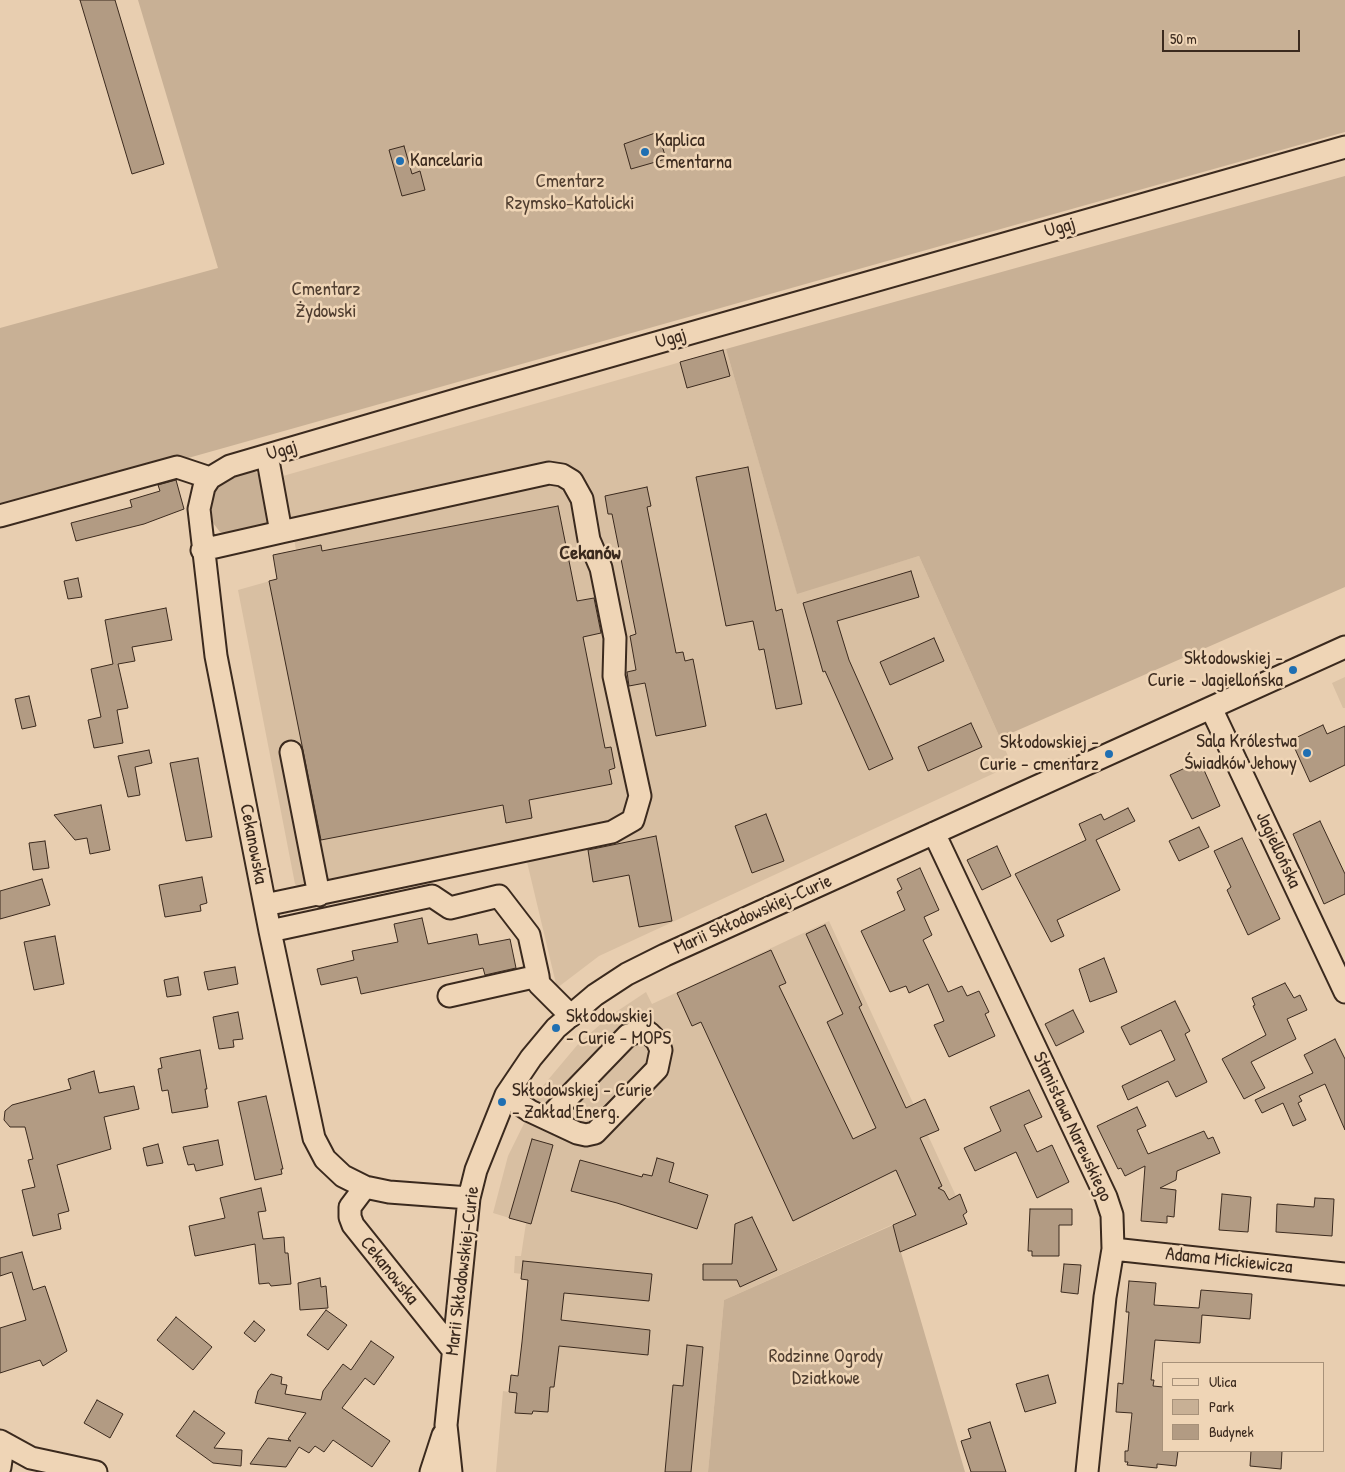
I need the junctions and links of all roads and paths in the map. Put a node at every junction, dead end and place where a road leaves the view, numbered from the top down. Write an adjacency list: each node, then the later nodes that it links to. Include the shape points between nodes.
1 (1345, 148): 2 (street, Ugaj)
2 (267, 455): 3 (street, Ugaj, via 230,466); 5 (street)
3 (210, 478): 4 (street, via 177,466); 6 (street, Cekanowska, via 200,498)
4 (0, 516)
5 (281, 532): 6 (street); 11 (street, via 549,473 562,475 572,482 582,499 589,540 601,568 615,638 614,676 640,796 633,820 612,832)
6 (202, 550): 12 (street, Cekanowska, via 216,656)
7 (1345, 647): 8 (street, Marii Skłodowskiej-Curie)
8 (1211, 708): 10 (street, Marii Skłodowskiej-Curie); 15 (street, Jagiellońska)
9 (292, 752): 11 (street)
10 (934, 833): 17 (street, Marii Skłodowskiej-Curie, via 627,974); 22 (street, Stanisława Narewskiego, via 1106,1197 1112,1215)
11 (319, 895): 12 (street)
12 (265, 905): 13 (street, Cekanowska)
13 (270, 931): 14 (street, via 432,896 450,908 499,896 529,936); 20 (street, Cekanowska, via 314,1138 325,1159 343,1176)
14 (538, 976): 16 (street); 17 (street, via 539,984)
15 (1345, 992)
16 (449, 996)
17 (571, 1016): 18 (street, Marii Skłodowskiej-Curie, via 556,1028 531,1058)
18 (506, 1095): 19 (street); 21 (street, Marii Skłodowskiej-Curie, via 476,1170)
19 (548, 1118): 19 (street, via 577,1133 595,1132 657,1069 661,1050 657,1041 649,1033 628,1034)
20 (365, 1187): 21 (street, Cekanowska); 24 (street, Cekanowska, via 350,1207 353,1225)
21 (469, 1198): 24 (street, Marii Skłodowskiej-Curie)
22 (1113, 1249): 23 (street, Adama Mickiewicza); 33 (street, Stanisława Narewskiego, via 1104,1297)
23 (1345, 1274)
24 (453, 1350): 25 (street, Marii Skłodowskiej-Curie)
25 (446, 1425): 31 (street, Marii Skłodowskiej-Curie); 32 (street, Marii Skłodowskiej-Curie)
26 (0, 1441): 30 (street, via 31,1458)
27 (0, 1446): 28 (street)
28 (0, 1468): 29 (street)
29 (11, 1472)
30 (96, 1472)
31 (431, 1472)
32 (450, 1472)
33 (1087, 1472)

